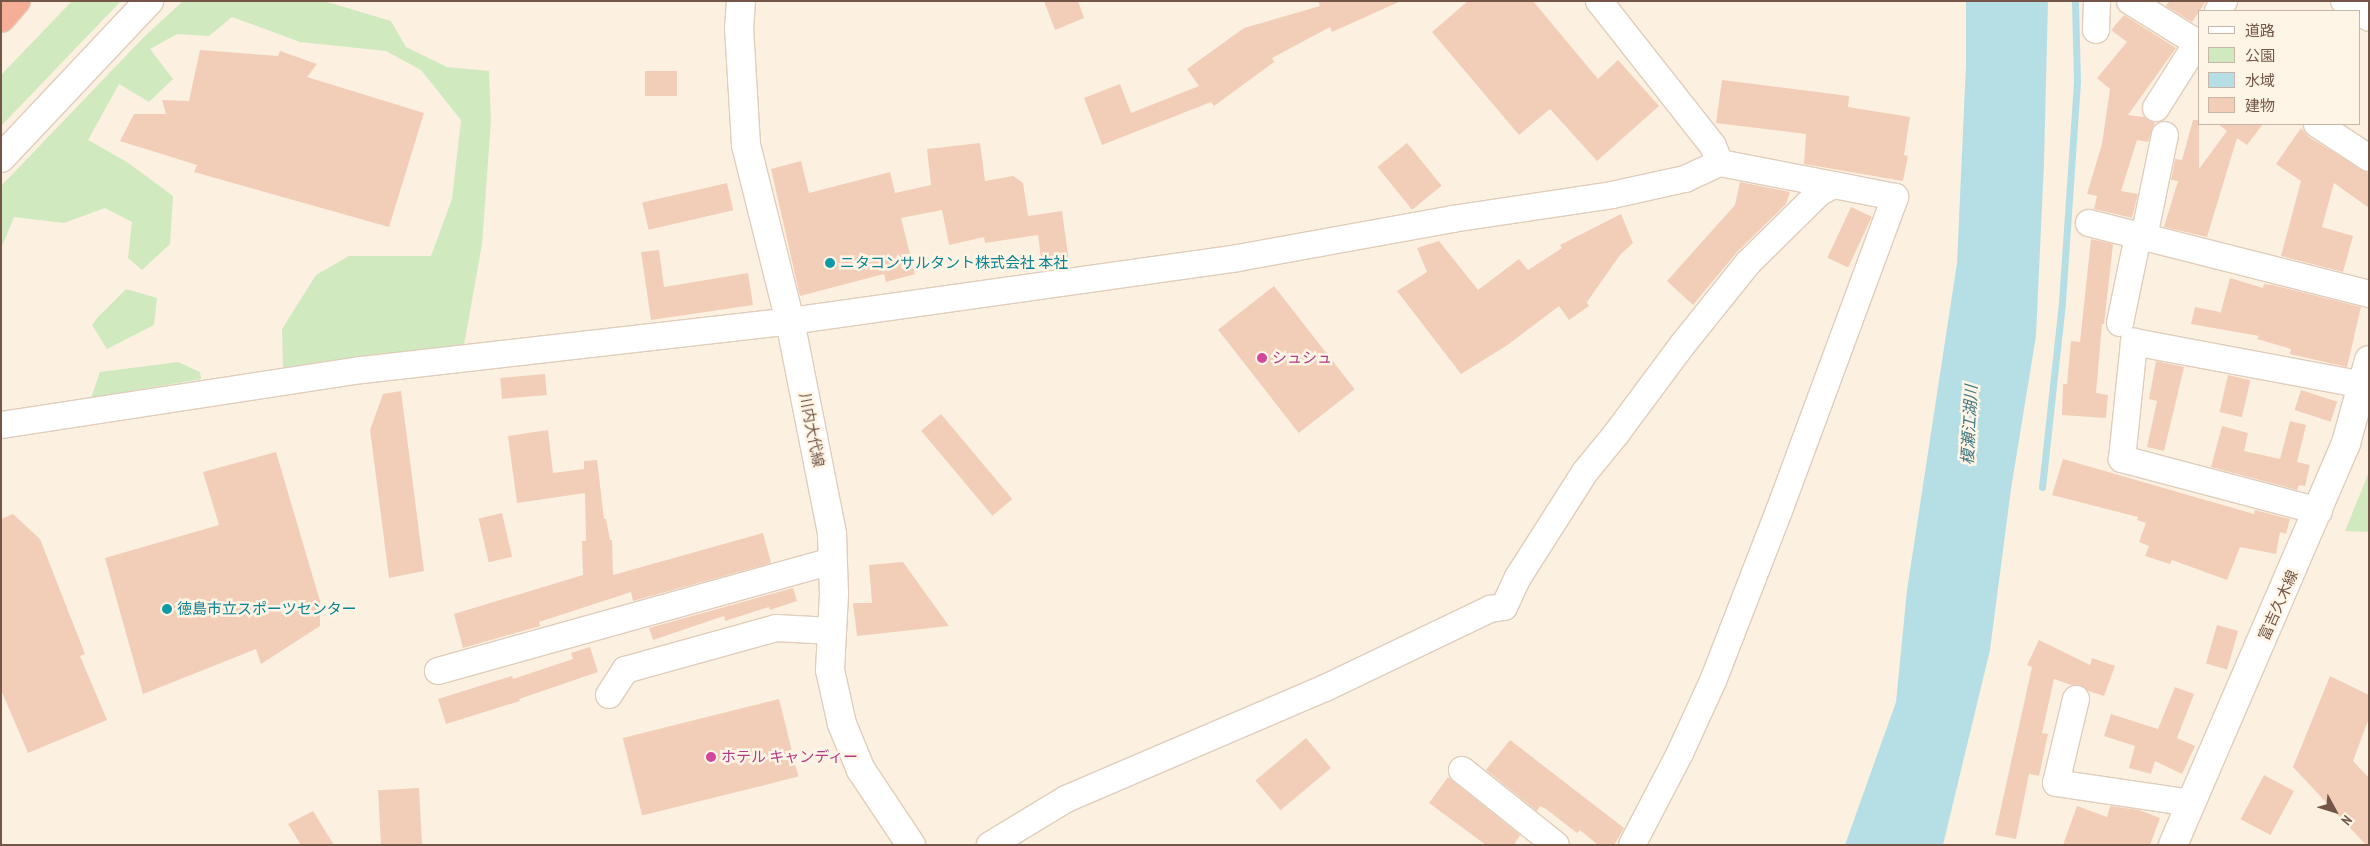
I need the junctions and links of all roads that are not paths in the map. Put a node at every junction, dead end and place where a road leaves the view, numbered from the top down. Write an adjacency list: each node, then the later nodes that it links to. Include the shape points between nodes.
1 (16, 1): 9 (highway)
2 (149, 1): 15 (main road)
3 (741, 1): 22 (main road, 川内大代線, via 746,145)
4 (1599, 1): 17 (street, via 1713,146)
5 (2098, 1): 10 (street)
6 (2130, 1): 11 (street)
7 (2344, 1): 8 (street)
8 (2357, 10)
9 (1, 18)
10 (2096, 30)
11 (2198, 42): 12 (street)
12 (2156, 108)
13 (2319, 125): 16 (street)
14 (2164, 135): 20 (street)
15 (1, 158)
16 (2369, 158)
17 (1720, 163): 18 (street); 22 (street, via 1685,179 1612,195 1452,219 1238,258)
18 (1834, 185): 35 (street, via 1820,192 1748,263 1683,344 1585,472 1518,577 1504,607 1490,609 1325,688 1066,799); 37 (street, via 1895,197 1713,681)
19 (2088, 224): 20 (street)
20 (2141, 236): 21 (street); 23 (street)
21 (2369, 294)
22 (790, 321): 25 (street, via 362,370); 27 (main road, 川内大代線, via 832,534)
23 (2120, 323)
24 (2366, 372): 26 (main road, 富吉久木線, via 2346,444); 26 (street, via 2134,342 2122,459)
25 (1, 425)
26 (2319, 511): 33 (main road, 富吉久木線)
27 (833, 561): 28 (main road, 川内大代線); 29 (street)
28 (832, 632): 30 (street, via 776,628 625,670); 34 (main road, 川内大代線, via 830,670 842,724 861,770)
29 (438, 671)
30 (609, 695)
31 (2076, 699): 33 (street, via 2056,783)
32 (1462, 770): 36 (street)
33 (2191, 803): 38 (main road, 富吉久木線)
34 (911, 845)
35 (990, 845)
36 (1556, 845)
37 (1632, 845)
38 (2173, 845)

